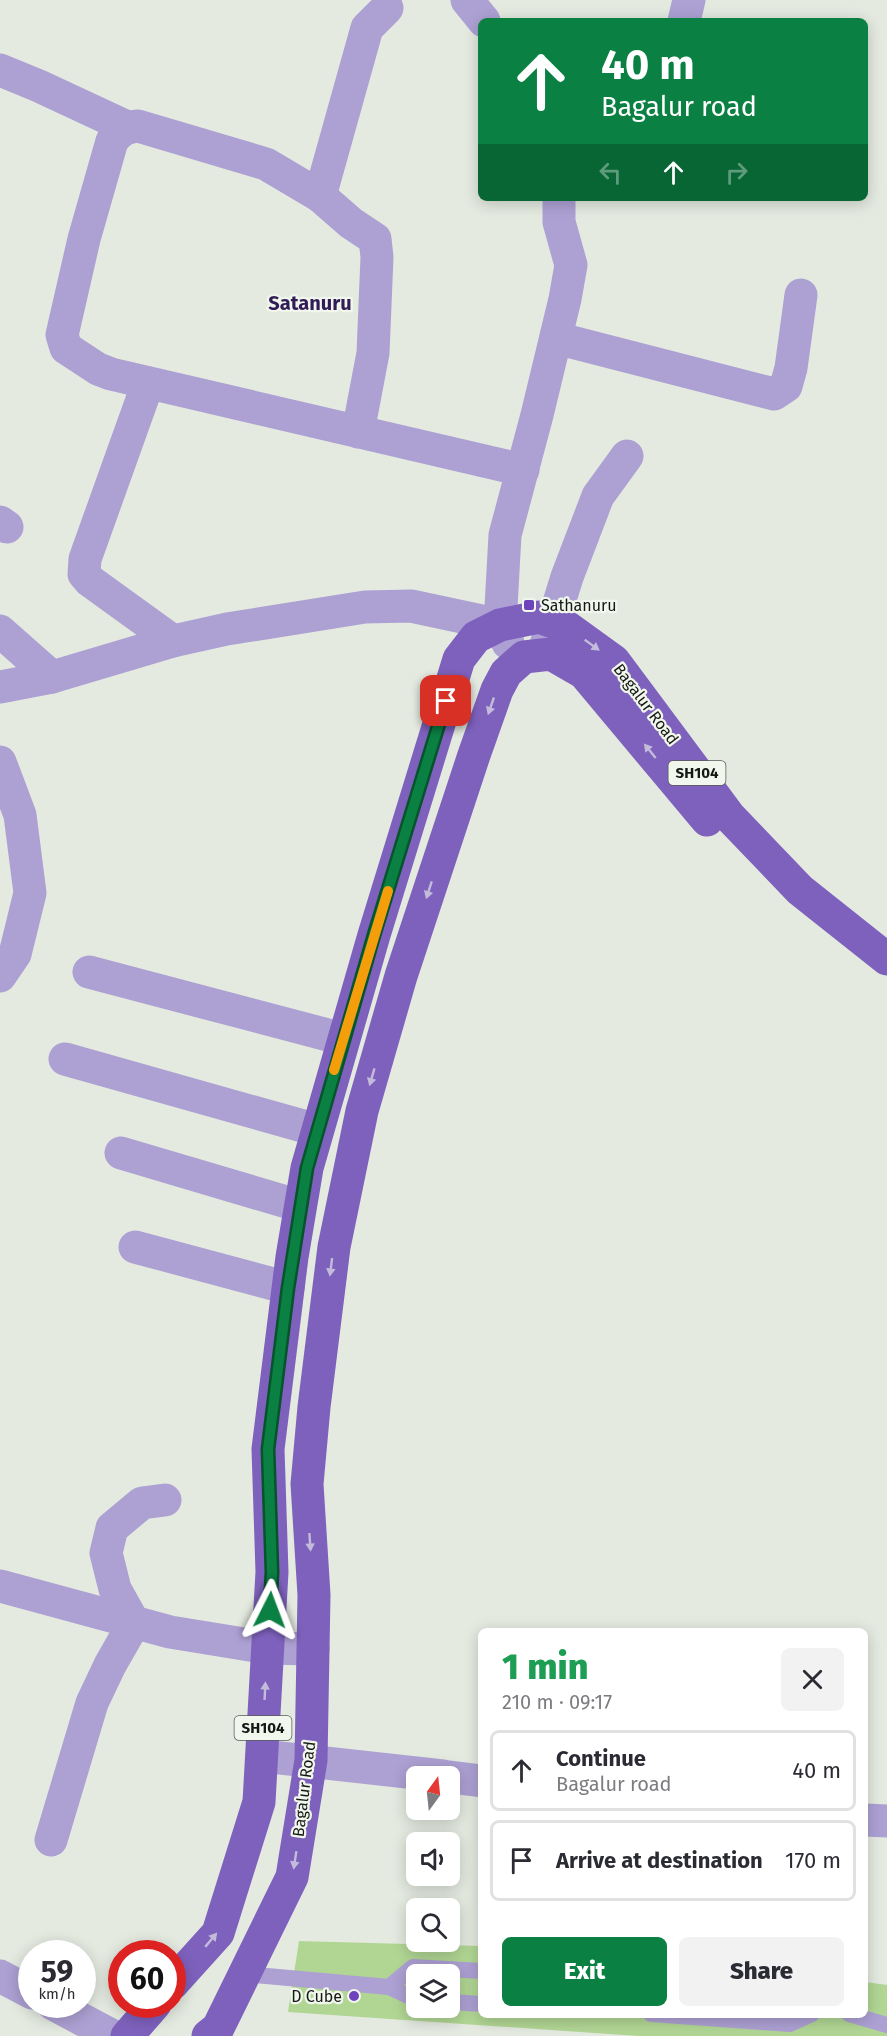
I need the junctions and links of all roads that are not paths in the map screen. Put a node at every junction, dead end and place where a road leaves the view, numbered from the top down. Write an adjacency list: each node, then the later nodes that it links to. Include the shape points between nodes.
1 (467, 0): 4 (street)
2 (689, 0): 5 (street)
3 (387, 8): 8 (street, via 367,28)
4 (482, 18)
5 (685, 18)
6 (0, 70): 7 (street)
7 (127, 127): 8 (street, via 138,126 266,164); 12 (street, via 112,141 62,335 66,348 98,369)
8 (320, 196): 13 (street, via 375,239 373,353)
9 (559, 201): 11 (street, via 559,222 572,265)
10 (801, 295): 11 (street, via 789,377 786,386 774,394)
11 (556, 338): 15 (street)
12 (148, 383): 13 (street); 19 (street, via 85,559 84,574)
13 (358, 432): 15 (street)
14 (627, 456): 16 (street, via 598,496)
15 (523, 470): 18 (street, via 505,536)
16 (553, 622): 18 (main road, Bagalur Road / SH104, via 539,617); 20 (street); 24 (main road, Bagalur Road / SH104, one-way to 24, via 567,627 614,661 730,817 800,890)
17 (0, 631): 21 (street)
18 (488, 631): 19 (street, via 411,606 386,606 227,628); 20 (street); 28 (main road, SH104, via 459,659)
19 (173, 641): 21 (street)
20 (530, 659): 27 (main road, Bagalur Road / SH104, one-way to 20, via 873,973 785,902 722,839 584,673 551,654); 39 (main road, Bagalur Road / SH104, one-way to 39, via 506,673 497,690 401,976 362,1111 334,1247 314,1407 307,1484)
21 (52, 677): 22 (street)
22 (1, 693)
23 (0, 762): 26 (street, via 20,815 30,893 15,954)
24 (887, 959)
25 (89, 972): 28 (street)
26 (0, 976)
27 (887, 979)
28 (343, 1039): 30 (main road, SH104)
29 (65, 1059): 30 (street)
30 (317, 1130): 32 (main road, SH104)
31 (121, 1152): 32 (street)
32 (300, 1206): 34 (main road, SH104)
33 (135, 1247): 34 (street)
34 (288, 1288): 38 (main road, SH104, via 268,1449 272,1572)
35 (165, 1500): 37 (street, via 142,1503 112,1528 106,1553 114,1589)
36 (0, 1586): 37 (street)
37 (134, 1623): 38 (street); 47 (street, via 92,1703)
38 (268, 1648): 39 (street); 40 (main road, SH104, one-way to 38)
39 (313, 1649): 41 (main road, Bagalur Road / SH104)
40 (262, 1755): 41 (street); 48 (main road, SH104, one-way to 40, via 218,1933 259,1802)
41 (311, 1761): 42 (street); 50 (main road, Bagalur Road / SH104, one-way to 50, via 292,1877)
42 (406, 1772)
43 (460, 1778): 44 (street)
44 (478, 1780)
45 (868, 1820): 46 (street)
46 (887, 1821)
47 (51, 1840)
48 (186, 1968)
49 (478, 1971): 53 (lane, via 413,1968)
50 (244, 1974): 53 (lane); 65 (main road, Bagalur Road / SH104, via 218,2028)
51 (0, 1976): 52 (street)
52 (18, 1986)
53 (389, 1987): 54 (lane)
54 (406, 1995)
55 (460, 2003): 56 (lane)
56 (478, 2004)
57 (79, 2018): 63 (street)
58 (142, 2018): 64 (main road)
59 (707, 2018): 60 (lane, via 790,2024)
60 (803, 2018)
61 (863, 2018): 62 (lane)
62 (887, 2025)
63 (113, 2036)
64 (126, 2036)
65 (207, 2036)

